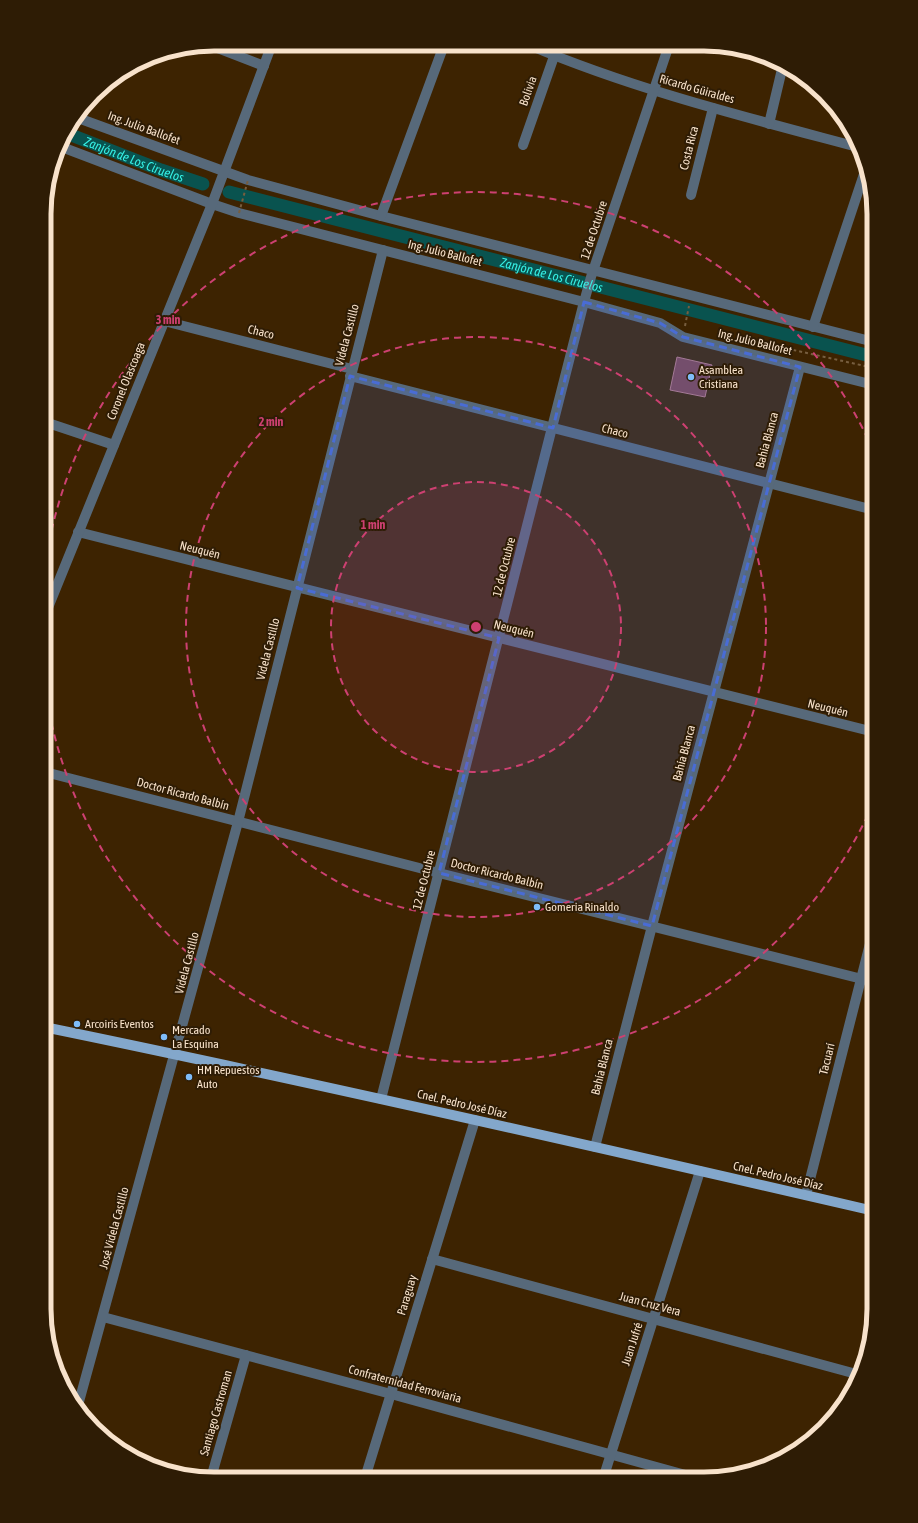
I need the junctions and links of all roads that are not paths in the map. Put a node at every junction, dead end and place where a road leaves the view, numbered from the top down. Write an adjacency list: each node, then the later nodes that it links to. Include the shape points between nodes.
1 (225, 51): 8 (street)
2 (269, 51): 8 (street, Coronel Olascoaga)
3 (442, 51): 21 (street)
4 (543, 51): 7 (street, Ricardo Güiraldes)
5 (556, 51): 7 (street, Bolivia)
6 (667, 51): 10 (street, 12 de Octubre)
7 (554, 56): 10 (street, Ricardo Güiraldes); 14 (street, Bolivia)
8 (264, 66): 17 (street, Coronel Olascoaga)
9 (782, 71): 13 (street)
10 (654, 90): 11 (street, Ricardo Güiraldes); 23 (street, 12 de Octubre)
11 (713, 108): 13 (street, Ricardo Güiraldes); 19 (street, Costa Rica)
12 (82, 119): 17 (street, Ing. Julio Ballofet)
13 (769, 124): 15 (street, Ricardo Güiraldes)
14 (523, 145)
15 (852, 146)
16 (65, 148): 20 (street, Ing. Julio Ballofet)
17 (223, 171): 20 (street, Coronel Olascoaga); 21 (street, Ing. Julio Ballofet)
18 (863, 178): 26 (street)
19 (691, 195)
20 (212, 204): 22 (street, Ing. Julio Ballofet); 25 (street, Coronel Olascoaga)
21 (381, 216): 23 (street, Ing. Julio Ballofet)
22 (383, 250): 24 (street, Ing. Julio Ballofet); 29 (street, Videla Castillo)
23 (593, 274): 24 (street, 12 de Octubre); 26 (street, Ing. Julio Ballofet)
24 (586, 297): 28 (street, Ing. Julio Ballofet, via 660,323 683,337); 32 (street, 12 de Octubre)
25 (164, 321): 29 (street, Chaco); 33 (street, Coronel Olascoaga)
26 (813, 327): 27 (street, Ing. Julio Ballofet)
27 (867, 340)
28 (800, 367): 30 (street, Ing. Julio Ballofet); 34 (street, Bahía Blanca)
29 (351, 372): 32 (street, Chaco); 37 (street, Videla Castillo)
30 (867, 383)
31 (51, 424): 33 (street)
32 (553, 428): 34 (street, Chaco); 39 (street, 12 de Octubre)
33 (114, 445): 36 (street, Coronel Olascoaga)
34 (769, 484): 35 (street, Chaco); 40 (street, Bahía Blanca)
35 (867, 508)
36 (78, 532): 37 (street, Neuquén); 38 (street, Coronel Olascoaga)
37 (297, 588): 39 (street, Neuquén); 43 (street, Videla Castillo)
38 (51, 594)
39 (499, 638): 40 (street, Neuquén); 44 (street, 12 de Octubre)
40 (713, 692): 41 (street, Neuquén); 45 (street, Bahía Blanca)
41 (867, 730)
42 (51, 774): 43 (street, Doctor Ricardo Balbín)
43 (238, 822): 44 (street, Doctor Ricardo Balbín); 50 (street, Videla Castillo)
44 (439, 873): 45 (street, Doctor Ricardo Balbín); 51 (street, 12 de Octubre)
45 (652, 926): 47 (street, Doctor Ricardo Balbín); 53 (street, Bahía Blanca)
46 (867, 954): 47 (street, Tacuarí)
47 (860, 979): 48 (street, Doctor Ricardo Balbín); 55 (street, Tacuarí)
48 (867, 980)
49 (51, 1028): 50 (main road, Cnel. Pedro José Díaz)
50 (176, 1054): 51 (main road, Cnel. Pedro José Díaz); 58 (street, José Videla Castillo)
51 (381, 1099): 52 (main road, Cnel. Pedro José Díaz)
52 (475, 1120): 53 (main road, Cnel. Pedro José Díaz); 57 (street, Paraguay)
53 (595, 1147): 54 (main road, Cnel. Pedro José Díaz)
54 (700, 1171): 55 (main road, Cnel. Pedro José Díaz); 59 (street, Juan Jufré)
55 (806, 1195): 56 (main road, Cnel. Pedro José Díaz)
56 (867, 1209)
57 (432, 1259): 59 (street, Juan Cruz Vera); 62 (street, Paraguay)
58 (103, 1317): 60 (street, Confraternidad Ferroviaria); 63 (street, José Videla Castillo)
59 (654, 1319): 61 (street, Juan Cruz Vera); 64 (street, Juan Jufré)
60 (246, 1355): 62 (street, Confraternidad Ferroviaria); 65 (street, Santiago Castroman)
61 (854, 1373)
62 (391, 1394): 64 (street, Confraternidad Ferroviaria); 66 (street, Paraguay)
63 (80, 1401)
64 (610, 1454): 67 (street, Juan Jufré); 68 (street, Confraternidad Ferroviaria)
65 (213, 1472)
66 (367, 1472)
67 (605, 1472)
68 (675, 1472)

